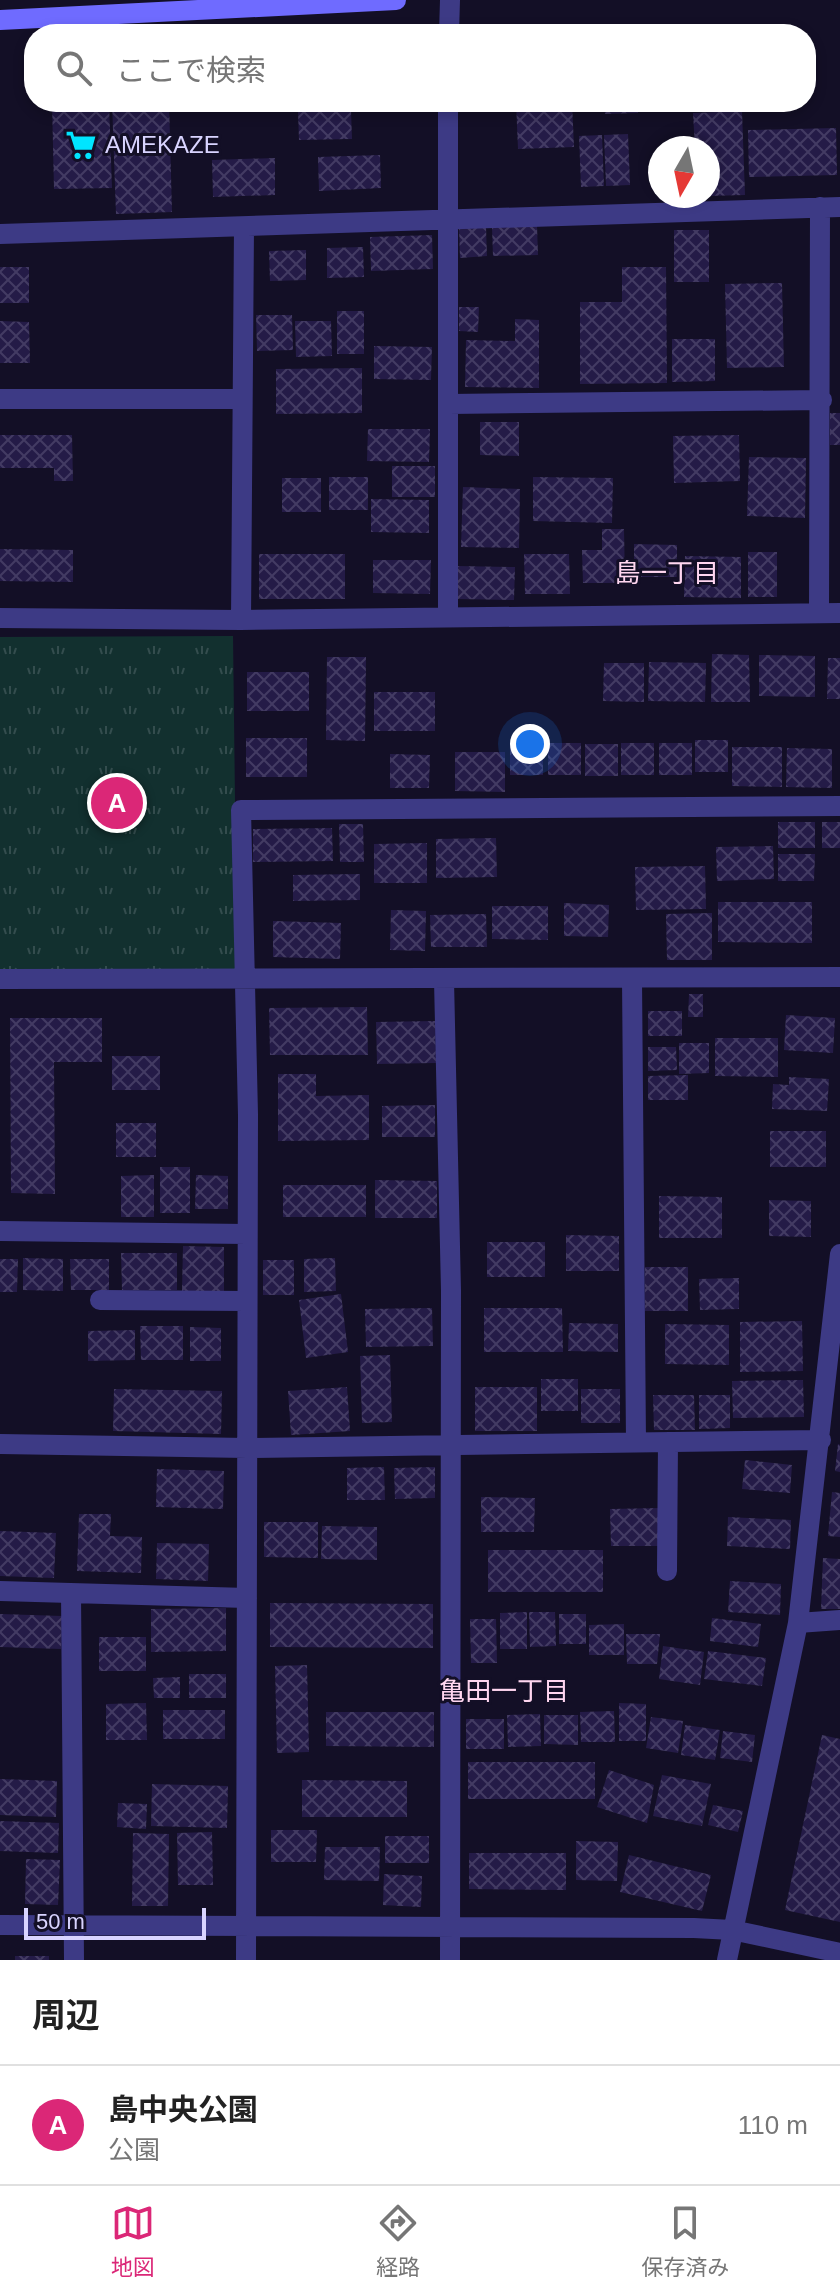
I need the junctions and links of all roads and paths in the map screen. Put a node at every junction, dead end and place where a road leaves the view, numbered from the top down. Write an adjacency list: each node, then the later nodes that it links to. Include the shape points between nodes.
1 (396, 0): 3 (street)
2 (450, 0): 4 (street)
3 (0, 20)
4 (449, 24)
5 (448, 112): 7 (street)
6 (830, 207): 7 (street); 12 (street)
7 (445, 218): 8 (street); 13 (street)
8 (244, 227): 9 (street); 11 (street)
9 (0, 234)
10 (0, 399): 11 (street)
11 (242, 399): 18 (street)
12 (822, 400): 13 (street); 14 (street)
13 (449, 404): 16 (street)
14 (819, 613): 15 (street); 16 (street)
15 (840, 613)
16 (448, 616): 18 (street)
17 (0, 618): 18 (street)
18 (241, 620)
19 (840, 806): 22 (street, via 241,810)
20 (840, 977): 23 (street)
21 (0, 979): 22 (street)
22 (244, 979): 24 (street); 26 (street)
23 (632, 979): 24 (street); 32 (street)
24 (444, 980): 35 (street, via 451,1291)
25 (0, 1231): 26 (street)
26 (246, 1234): 30 (street)
27 (840, 1254): 28 (street)
28 (838, 1290): 31 (street)
29 (100, 1300): 30 (street)
30 (246, 1301): 36 (street)
31 (821, 1440): 33 (street); 42 (street)
32 (636, 1442): 33 (street); 35 (street)
33 (668, 1442): 37 (street)
34 (0, 1444): 36 (street)
35 (448, 1445): 36 (street); 45 (street)
36 (247, 1448): 40 (street)
37 (667, 1571)
38 (0, 1591): 39 (street)
39 (71, 1593): 40 (street); 44 (street)
40 (247, 1598): 46 (street)
41 (840, 1620): 42 (street)
42 (798, 1623): 47 (street)
43 (0, 1925): 44 (street)
44 (73, 1926): 46 (street); 49 (street)
45 (450, 1926): 46 (street); 47 (street); 51 (street)
46 (245, 1928): 50 (street)
47 (732, 1930): 48 (street); 52 (street)
48 (840, 1953)
49 (74, 1960)
50 (246, 1960)
51 (450, 1960)
52 (727, 1960)

